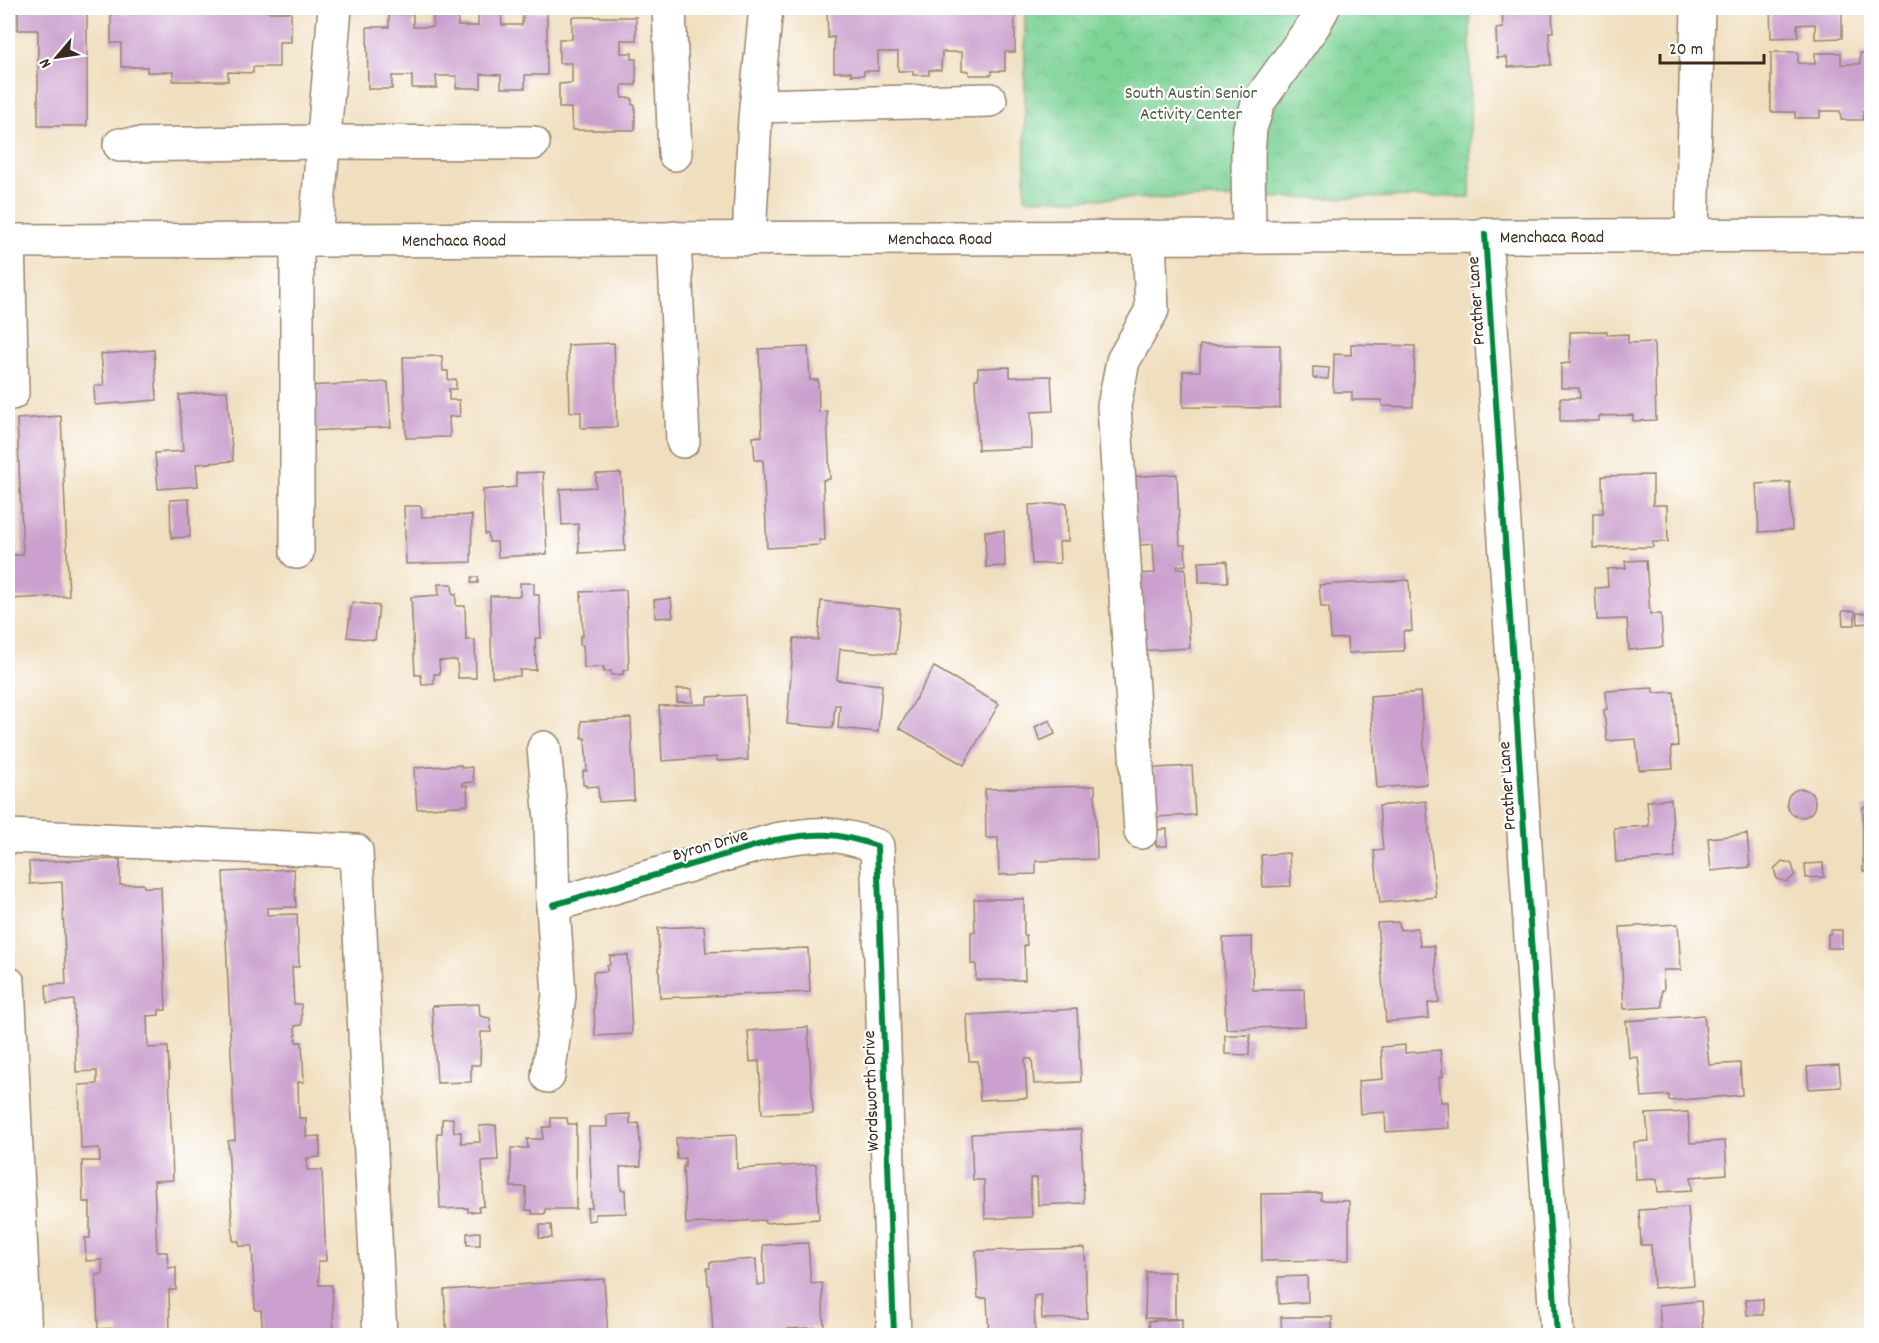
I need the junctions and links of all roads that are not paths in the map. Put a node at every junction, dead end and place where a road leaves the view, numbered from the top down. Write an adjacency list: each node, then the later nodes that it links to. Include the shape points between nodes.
1 (335, 8): 8 (street)
2 (669, 8): 11 (street)
3 (766, 8): 7 (street)
4 (1323, 8): 16 (street, via 1259,101 1250,128)
5 (1698, 8): 13 (street)
6 (990, 100): 7 (street)
7 (756, 106): 18 (street)
8 (323, 142): 9 (street); 10 (street); 19 (street)
9 (533, 143)
10 (120, 145)
11 (675, 154)
12 (1485, 234): 13 (street, Menchaca Road); 16 (street, Menchaca Road); 34 (street, Prather Lane)
13 (1692, 234): 14 (street, Menchaca Road)
14 (1872, 235)
15 (1149, 237): 16 (street, Menchaca Road); 18 (street, Menchaca Road); 25 (street, via 1152,310 1123,361 1114,406)
16 (1249, 237)
17 (674, 238): 18 (street, Menchaca Road); 19 (street, Menchaca Road); 22 (street)
18 (749, 238)
19 (306, 240): 20 (street, Menchaca Road); 23 (street)
20 (8, 241): 21 (street)
21 (12, 393)
22 (682, 441)
23 (297, 552)
24 (544, 748): 28 (street)
25 (1141, 832)
26 (8, 836): 32 (street, via 356,850)
27 (877, 846): 28 (street, Byron Drive, via 846,836 811,833); 33 (street, Wordsworth Drive)
28 (553, 905): 30 (street, via 559,995)
29 (8, 983): 31 (street)
30 (548, 1076)
31 (25, 1335)
32 (380, 1335)
33 (894, 1335)
34 (1557, 1335)

